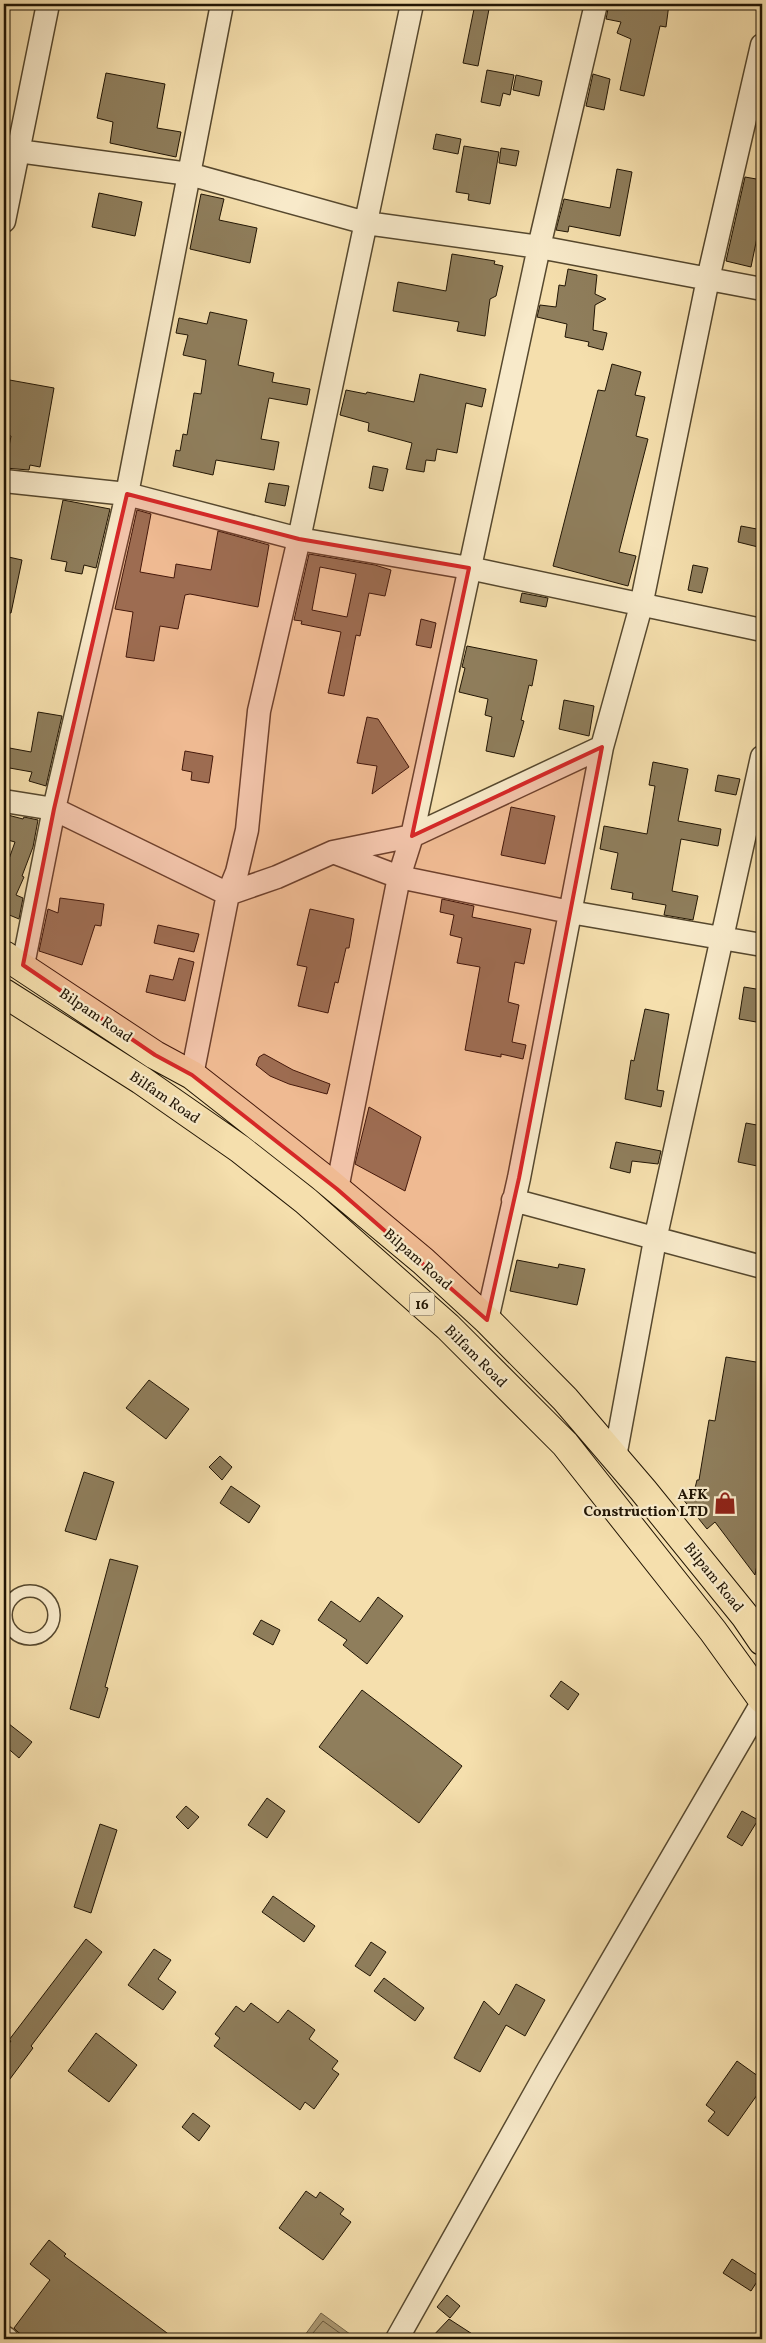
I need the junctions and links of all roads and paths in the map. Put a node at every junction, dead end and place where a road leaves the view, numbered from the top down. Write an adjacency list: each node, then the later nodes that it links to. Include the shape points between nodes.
1 (48, 4): 6 (street)
2 (222, 4): 7 (street)
3 (412, 4): 9 (street)
4 (596, 4): 10 (street)
5 (762, 45): 11 (street)
6 (11, 148): 7 (street); 8 (street)
7 (189, 174): 9 (street); 14 (street)
8 (4, 221)
9 (366, 223): 10 (street); 15 (street)
10 (539, 247): 11 (street); 16 (street)
11 (708, 278): 12 (street); 17 (street)
12 (762, 289)
13 (4, 481): 14 (street)
14 (127, 494): 15 (street); 22 (street)
15 (298, 538): 16 (street); 26 (street, via 259,711 247,830)
16 (469, 568): 17 (street); 23 (street)
17 (641, 606): 18 (street); 19 (street)
18 (762, 630)
19 (602, 747): 23 (street); 27 (street)
20 (762, 757): 28 (street)
21 (4, 801): 22 (street)
22 (54, 809): 26 (street); 30 (street)
23 (412, 836): 24 (street); 25 (street)
24 (332, 852): 25 (street); 26 (street, via 277,877)
25 (399, 877): 27 (street); 33 (street)
26 (228, 894): 32 (street)
27 (570, 912): 28 (street); 34 (street)
28 (721, 937): 29 (street); 35 (street)
29 (762, 945)
30 (10, 963): 32 (main road, Bilpam Road / 16)
31 (4, 993): 41 (main road, Bilfam Road / 16, via 240,1149 306,1201 448,1327 565,1444)
32 (192, 1075): 33 (main road, Bilpam Road / 16)
33 (337, 1189): 37 (main road, Bilpam Road / 16)
34 (513, 1200): 35 (street); 37 (street)
35 (656, 1240): 36 (street); 38 (street)
36 (762, 1267)
37 (487, 1320): 38 (main road, Bilpam Road / 16, via 565,1399)
38 (615, 1457): 40 (main road, Bilpam Road / 16)
39 (7, 1598): 39 (lane, via 6,1617 13,1632 28,1639 36,1638 50,1628 54,1613 47,1598 40,1593 24,1592)
40 (762, 1640)
41 (762, 1699)
42 (762, 1704): 43 (street, via 548,2070)
43 (397, 2339)

